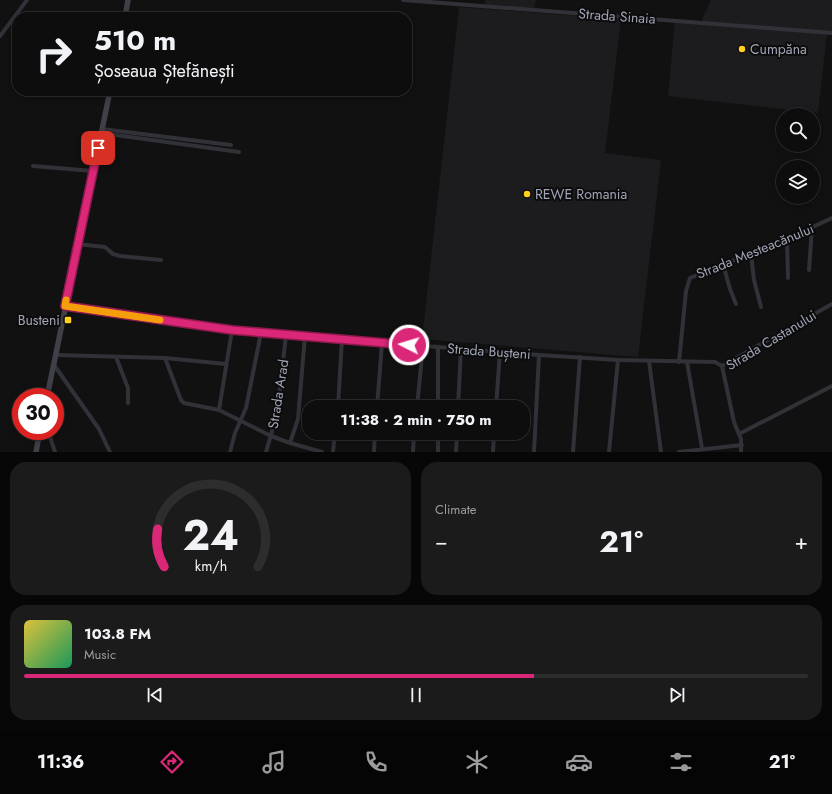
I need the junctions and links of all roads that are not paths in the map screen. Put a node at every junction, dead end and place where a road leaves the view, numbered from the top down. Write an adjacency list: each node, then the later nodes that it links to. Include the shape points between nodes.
1 (27, 0): 4 (street)
2 (128, 0): 5 (main road)
3 (403, 0): 7 (street, Strada Sinaia)
4 (18, 12)
5 (126, 12)
6 (12, 20): 8 (street)
7 (832, 32)
8 (0, 36)
9 (109, 96): 10 (main road)
10 (102, 131): 11 (street); 12 (street); 14 (main road)
11 (231, 145)
12 (239, 152)
13 (33, 166): 14 (street)
14 (93, 171): 18 (main road)
15 (832, 218): 16 (street, Strada Mesteacănului)
16 (812, 228): 17 (street, Strada Mesteacănului); 22 (street)
17 (787, 239): 19 (street, Strada Mesteacănului); 23 (street)
18 (78, 244): 20 (street, via 108,248 113,254 120,256); 26 (main road)
19 (751, 254): 21 (street, Strada Mesteacănului); 27 (street, via 754,280)
20 (161, 260)
21 (723, 264): 24 (street); 45 (street, Strada Mesteacănului, via 692,276 688,281)
22 (810, 270)
23 (788, 278)
24 (736, 304)
25 (832, 304): 49 (street, Strada Castanului)
26 (65, 306): 28 (street, Strada Bușteni); 38 (main road)
27 (762, 306)
28 (232, 330): 29 (street, Strada Bușteni); 47 (street)
29 (260, 333): 30 (street, Strada Bușteni); 60 (street)
30 (286, 335): 31 (street, Strada Bușteni); 62 (street, Strada Arad, via 278,414)
31 (305, 336): 32 (street, Strada Bușteni); 71 (street, via 298,419)
32 (342, 339): 33 (street, Strada Bușteni); 52 (street)
33 (382, 343): 34 (street, Strada Bușteni); 53 (street)
34 (423, 346): 35 (street, Strada Bușteni); 54 (street)
35 (438, 348): 36 (street, Strada Bușteni); 55 (street)
36 (461, 349): 37 (street, Strada Bușteni); 56 (street)
37 (500, 352): 39 (street, Strada Bușteni); 57 (street)
38 (56, 355): 40 (street); 48 (main road)
39 (539, 355): 42 (street, Strada Bușteni); 86 (street)
40 (116, 357): 41 (street); 58 (street, via 128,388)
41 (165, 358): 47 (street); 59 (street, via 182,402)
42 (580, 358): 43 (street, Strada Bușteni); 87 (street)
43 (618, 360): 44 (street, Strada Bușteni); 88 (street)
44 (649, 361): 45 (street, Strada Bușteni); 89 (street)
45 (680, 362): 46 (street, Strada Bușteni)
46 (687, 362): 49 (street, Strada Bușteni, via 715,362); 73 (street)
47 (226, 364): 59 (street)
48 (54, 366): 51 (main road); 76 (street, via 99,429)
49 (722, 366): 61 (street, Strada Castanului)
50 (832, 386): 61 (street)
51 (49, 388)
52 (338, 400)
53 (378, 400)
54 (418, 400)
55 (438, 400)
56 (458, 400)
57 (497, 400)
58 (128, 403)
59 (219, 410): 60 (street)
60 (242, 420): 62 (street); 77 (street)
61 (739, 434): 72 (street, Strada Castanului)
62 (271, 436): 71 (street); 78 (street, Strada Arad)
63 (38, 440): 74 (main road)
64 (51, 440): 75 (street)
65 (334, 440): 80 (street)
66 (375, 440): 81 (street)
67 (414, 440): 82 (street)
68 (438, 440): 83 (street)
69 (457, 440): 84 (street)
70 (494, 440): 85 (street)
71 (290, 443): 79 (street)
72 (742, 444): 73 (street); 91 (street, Strada Castanului)
73 (703, 449): 90 (street)
74 (36, 452)
75 (55, 452)
76 (110, 452)
77 (230, 452)
78 (266, 452)
79 (322, 452)
80 (333, 452)
81 (374, 452)
82 (413, 452)
83 (438, 452)
84 (456, 452)
85 (493, 452)
86 (534, 452)
87 (573, 452)
88 (609, 452)
89 (662, 452)
90 (679, 452)
91 (741, 452)

